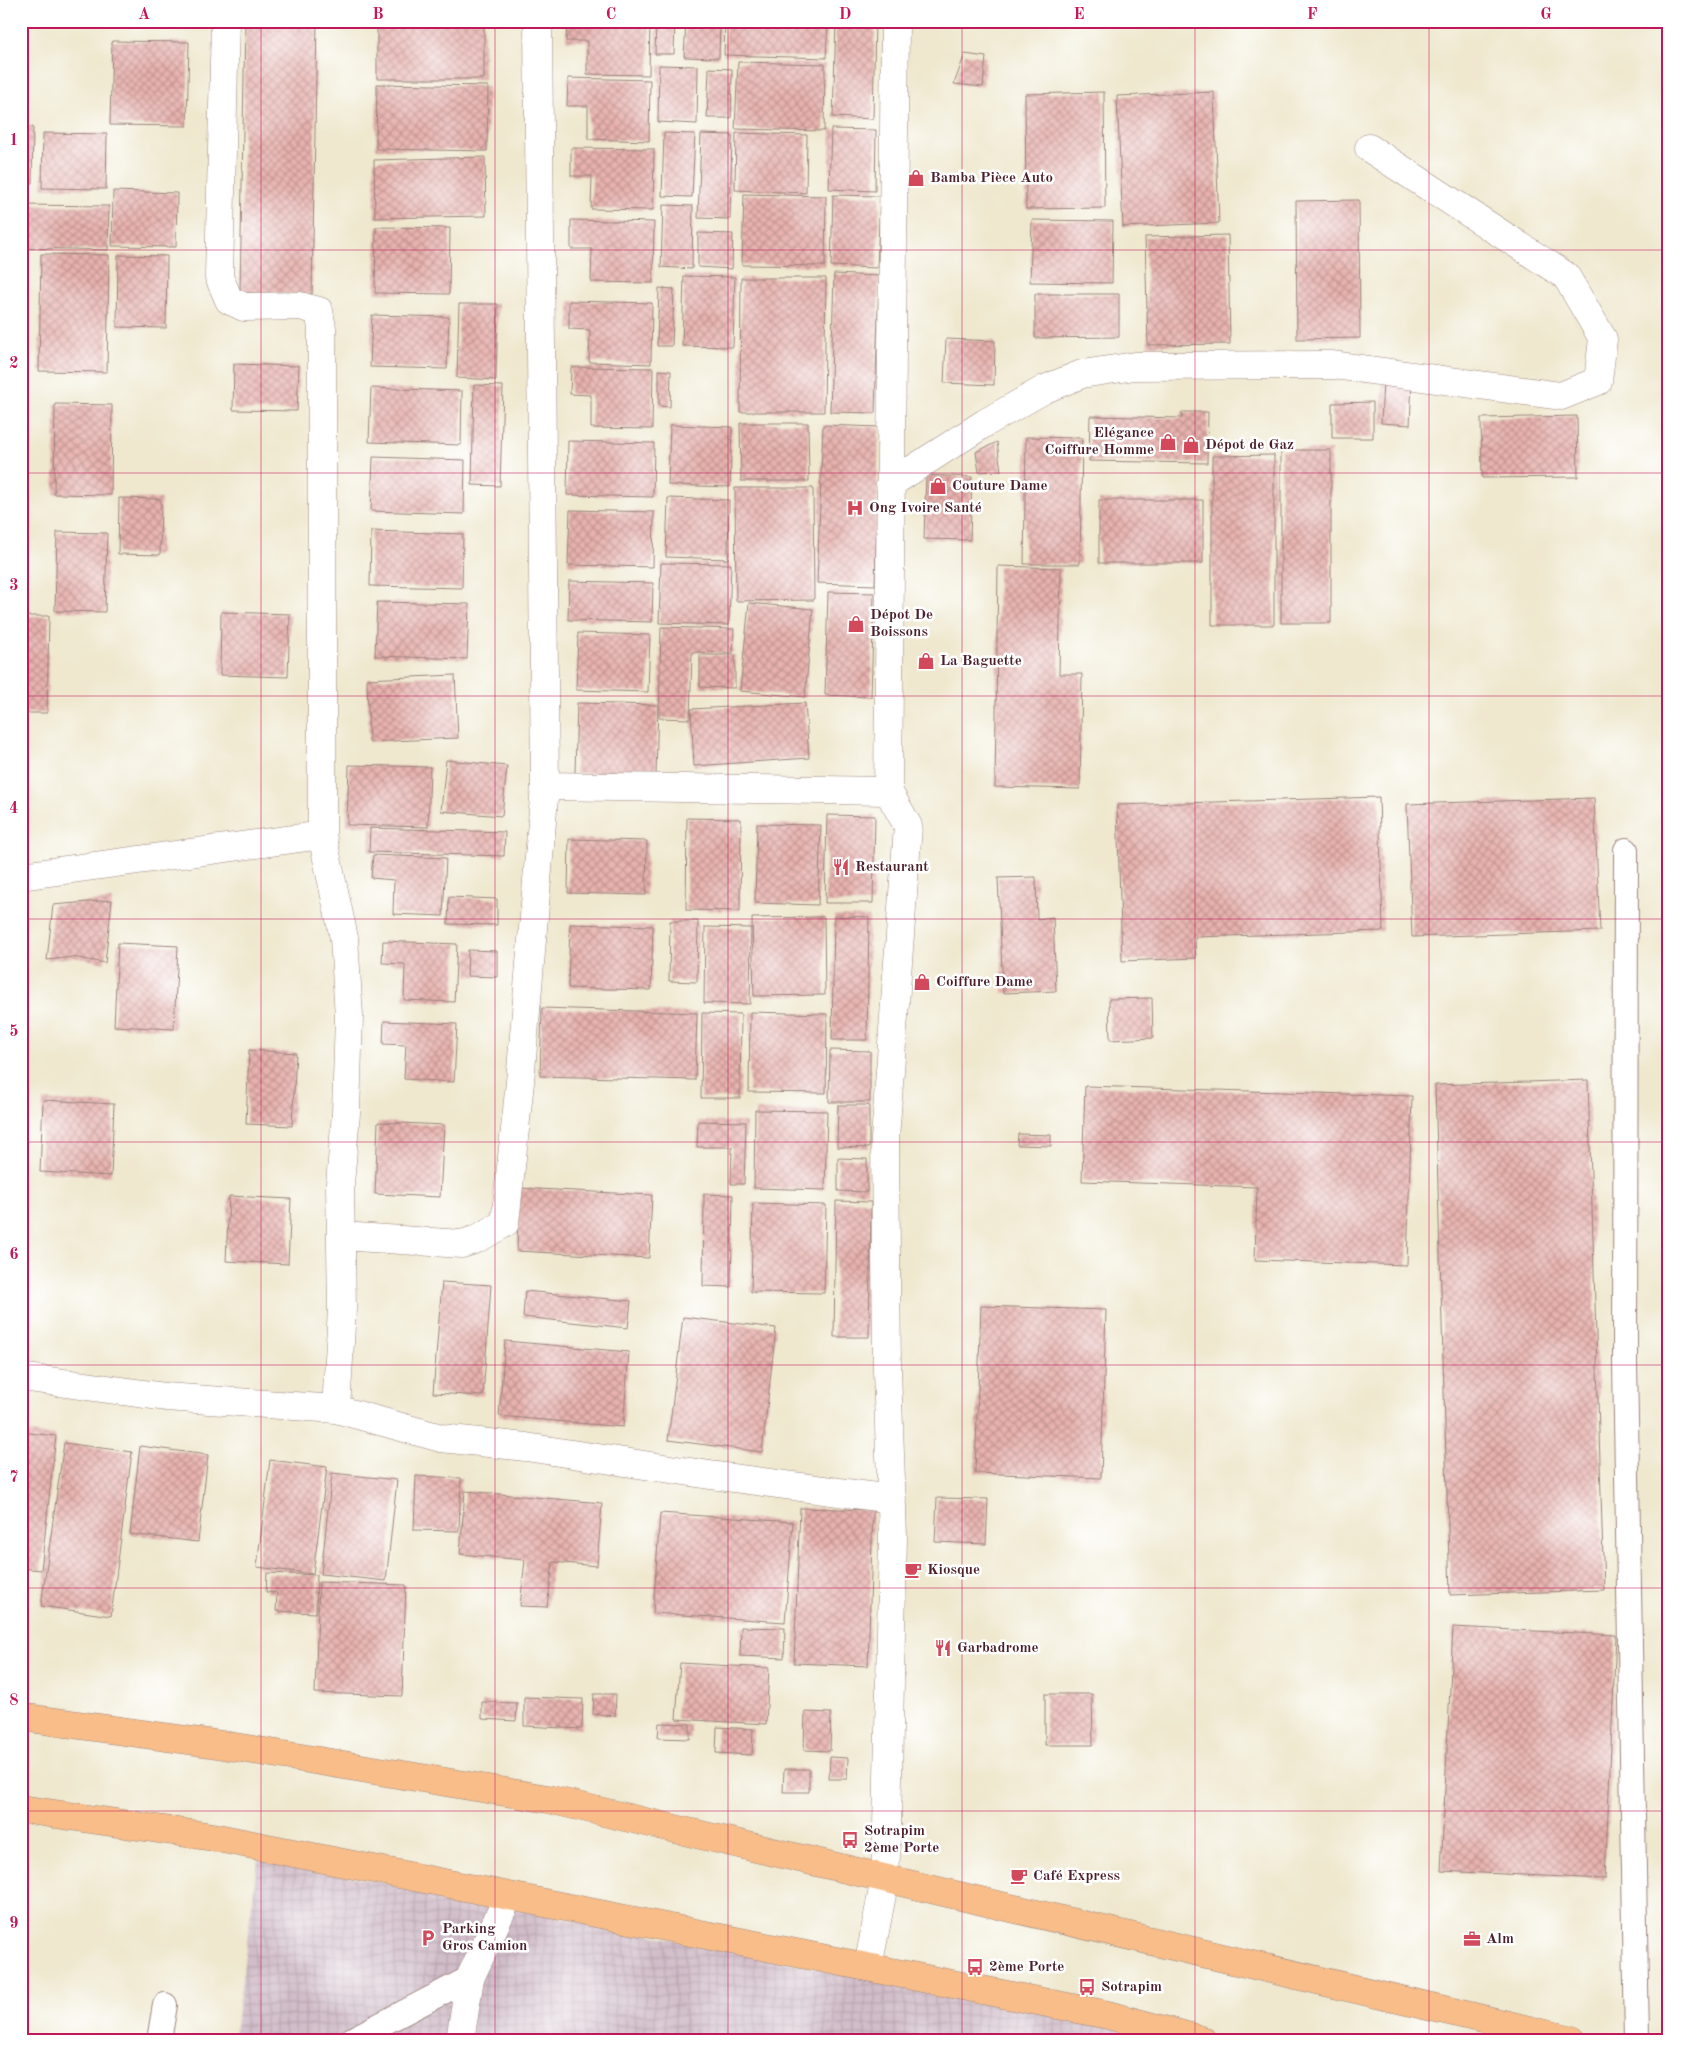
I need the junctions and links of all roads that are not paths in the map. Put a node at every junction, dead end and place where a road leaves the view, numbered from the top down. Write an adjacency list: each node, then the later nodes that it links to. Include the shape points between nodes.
1 (225, 21): 8 (street, via 219,277 229,300 244,308 300,306 318,311 322,328)
2 (538, 21): 6 (street)
3 (895, 21): 5 (street)
4 (1369, 148): 5 (street, via 1566,276 1603,339 1598,380 1561,396 1333,365 1135,366 1082,374 1045,388)
5 (890, 484): 7 (street)
6 (545, 786): 7 (street); 11 (street, via 505,1223 462,1244)
7 (888, 791): 14 (street, via 908,826 885,1139 887,1371)
8 (322, 835): 10 (street); 11 (street, via 344,938 350,1016 340,1184)
9 (1626, 850): 27 (lane, via 1625,1362)
10 (21, 876)
11 (341, 1236): 13 (street, via 342,1309)
12 (21, 1377): 13 (street, via 166,1397)
13 (336, 1409): 14 (street, via 441,1438)
14 (892, 1499): 17 (street)
15 (21, 1717): 17 (main road, via 223,1745 548,1799)
16 (21, 1809): 18 (main road, via 213,1837)
17 (885, 1879): 19 (street); 26 (main road)
18 (508, 1896): 19 (main road); 20 (street)
19 (868, 1967): 25 (main road, via 1108,2015)
20 (470, 1978): 23 (lane); 24 (street)
21 (165, 2005): 22 (lane)
22 (159, 2040)
23 (351, 2040)
24 (460, 2040)
25 (1202, 2040)
26 (1572, 2040)
27 (1637, 2040)

